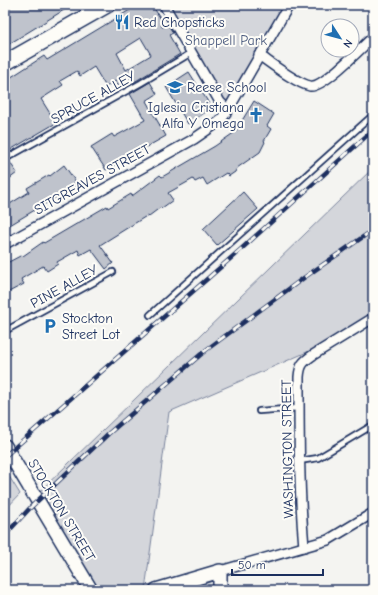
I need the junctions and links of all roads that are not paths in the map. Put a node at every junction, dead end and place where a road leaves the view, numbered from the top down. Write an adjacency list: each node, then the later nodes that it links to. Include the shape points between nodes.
1 (107, 5): 7 (main road)
2 (164, 5): 5 (street)
3 (289, 5): 6 (street, SITGREAVES STREET)
4 (373, 37): 6 (street, via 334,74 314,86 304,84)
5 (191, 53): 8 (street, via 220,102); 10 (lane, SPRUCE ALLEY)
6 (259, 55): 8 (street, SITGREAVES STREET)
7 (5, 61)
8 (228, 110): 11 (street, SITGREAVES STREET, via 220,121 194,138)
9 (373, 115): 13 (lane)
10 (5, 159)
11 (5, 244)
12 (113, 272): 15 (lane, PINE ALLEY)
13 (150, 315)
14 (373, 318): 16 (street, WASHINGTON STREET, via 305,361 300,367)
15 (5, 332)
16 (299, 408): 17 (lane); 20 (street, WASHINGTON STREET)
17 (259, 411)
18 (373, 425): 20 (lane, via 318,458)
19 (5, 446): 24 (street, STOCKTON STREET)
20 (299, 461): 22 (street, WASHINGTON STREET)
21 (373, 513): 22 (street, via 328,540)
22 (304, 547): 23 (street)
23 (220, 571): 25 (street); 26 (street)
24 (91, 590)
25 (156, 590)
26 (220, 590)

